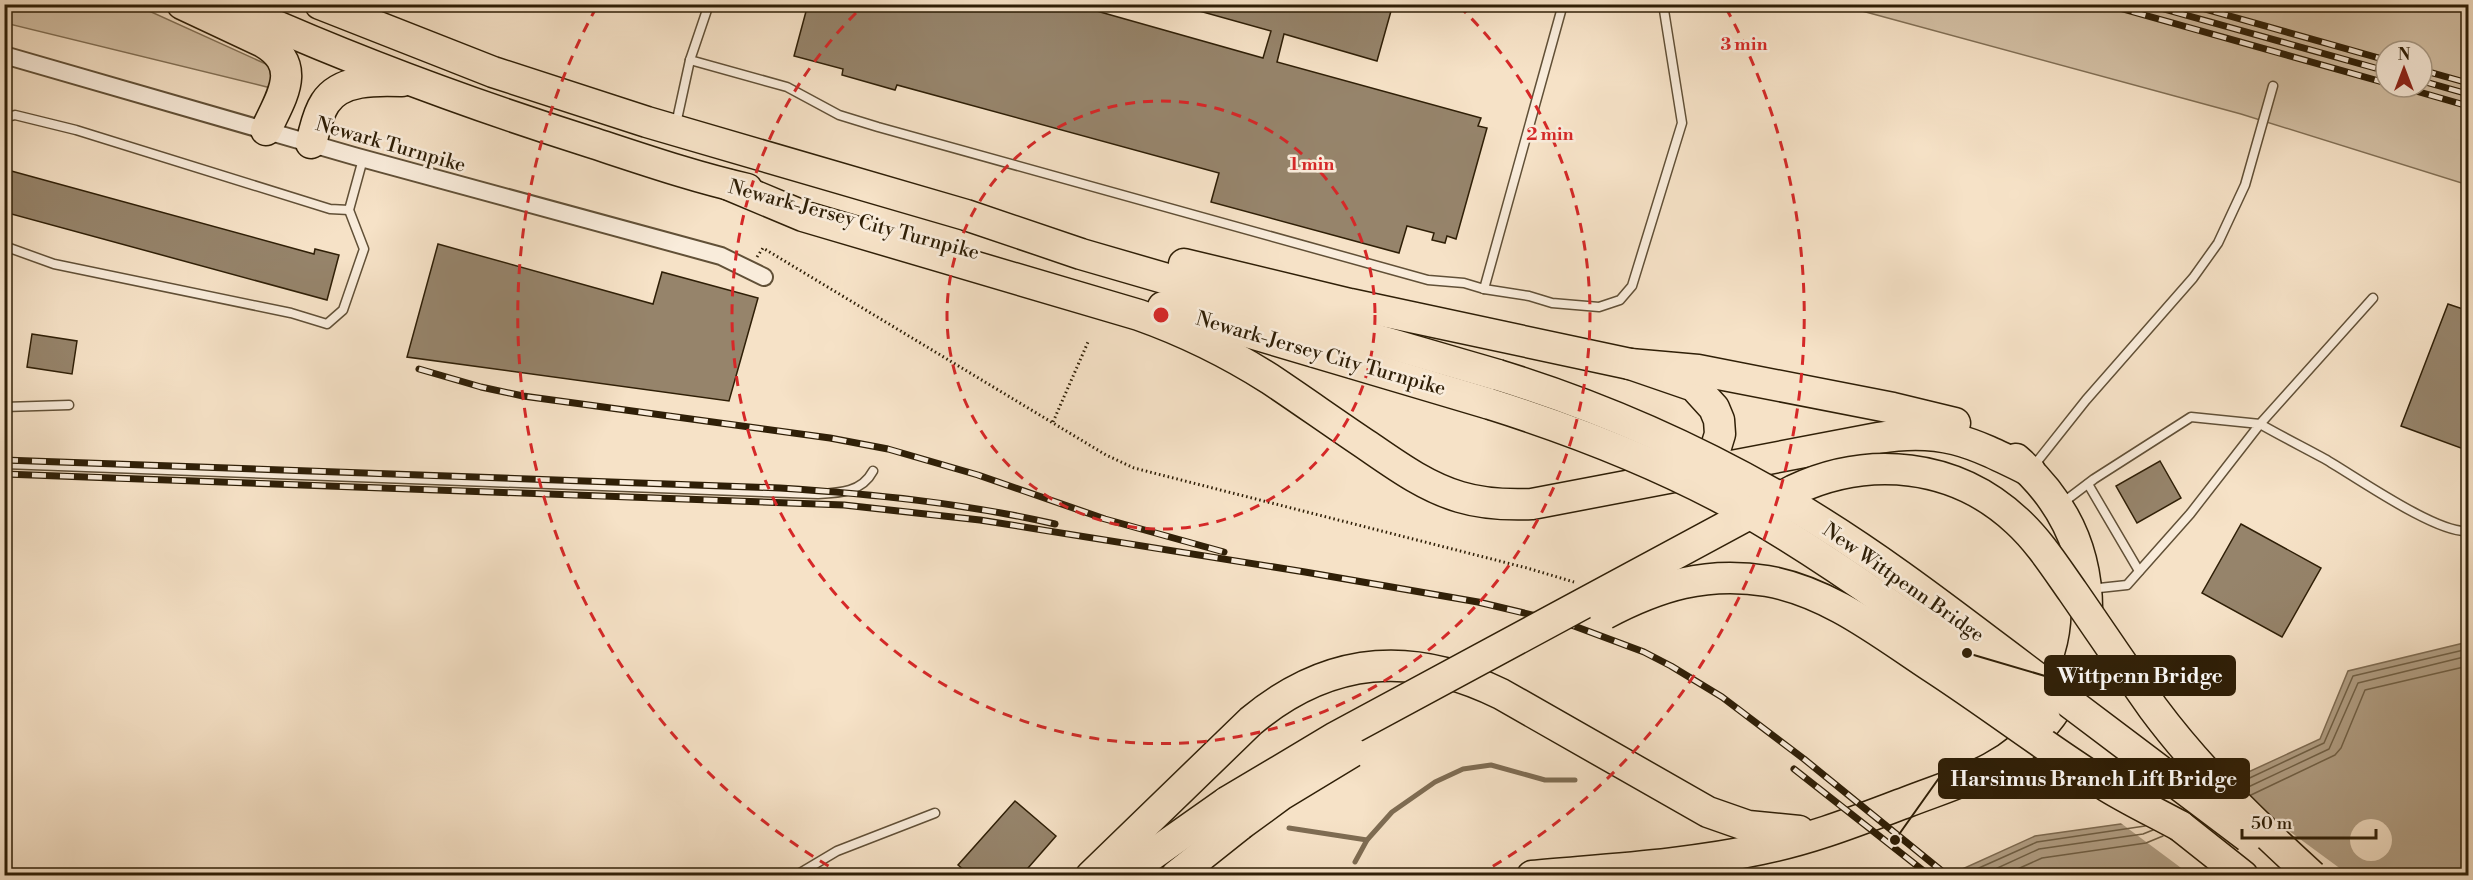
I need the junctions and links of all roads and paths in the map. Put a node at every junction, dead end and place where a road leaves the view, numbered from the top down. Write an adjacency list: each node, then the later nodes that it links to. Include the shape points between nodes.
1 (182, 4): 12 (highway, via 263,42 284,60 286,80)
2 (227, 4): 9 (highway, Newark-Jersey City Turnpike)
3 (320, 4): 13 (highway, Newark-Jersey City Turnpike, via 504,75)
4 (710, 4): 8 (lane)
5 (1563, 4): 22 (lane)
6 (1663, 4): 22 (lane, via 1682,123 1632,286 1620,300 1599,307 1552,303)
7 (4, 55): 12 (street, Newark Turnpike)
8 (690, 60): 13 (lane); 22 (lane, via 788,87 839,115 878,127 1428,280)
9 (416, 82): 14 (highway, via 377,81 342,88 325,102); 16 (highway, Newark-Jersey City Turnpike, via 541,127)
10 (2273, 86): 34 (lane, via 2245,185 2218,243)
11 (4, 118): 17 (lane, via 15,115 76,130 330,209)
12 (266, 130): 14 (street, Newark Turnpike)
13 (675, 131): 18 (highway, Newark-Jersey City Turnpike)
14 (311, 143): 15 (street, Newark Turnpike)
15 (363, 159): 17 (lane); 20 (street, Newark Turnpike, via 721,256)
16 (729, 185): 27 (highway, Newark-Jersey City Turnpike, via 807,202); 35 (highway, via 803,216 1175,329 1270,379 1408,473 1459,497 1532,504)
17 (349, 210): 19 (lane, via 364,249 343,310 327,324 291,313 54,264)
18 (966, 215): 25 (highway); 26 (highway, Newark-Jersey City Turnpike, via 1081,254)
19 (4, 246)
20 (749, 268): 21 (street, Newark Turnpike); 30 (path, via 763,248)
21 (764, 276)
22 (1484, 289)
23 (2373, 298): 31 (lane)
24 (1088, 342): 30 (path)
25 (1630, 364): 34 (highway, via 1698,370 1929,415 1986,436); 35 (highway, via 1694,386 1714,408 1720,427 1716,447 1702,463)
26 (1498, 375): 52 (highway, New Wittpenn Bridge, bridge, via 1672,442 1818,520 1929,597)
27 (1490, 404): 44 (highway, New Wittpenn Bridge, bridge, via 1633,455 1777,530 1929,633 2094,756)
28 (69, 405): 29 (lane)
29 (4, 407)
30 (1053, 422): 40 (path, via 1134,468)
31 (2260, 424): 36 (lane, via 2191,417); 38 (lane, via 2411,511 2457,532); 39 (lane, via 2190,514)
32 (4, 464): 33 (lane, via 818,494 860,487 868,482)
33 (873, 471)
34 (2030, 471): 35 (highway, via 1969,442 1918,433); 37 (highway)
35 (1641, 483)
36 (2088, 484): 37 (lane); 39 (lane)
37 (2058, 506): 41 (highway, via 2080,553)
38 (2469, 531)
39 (2139, 571): 41 (lane, via 2127,585)
40 (1575, 583)
41 (2087, 589): 45 (highway, via 2086,628 2077,669 2062,701 2029,740 2006,759 1977,774)
42 (935, 813): 46 (lane, via 837,851)
43 (1233, 814): 44 (highway, bridge, via 1281,795 1635,599 1682,583 1733,578 1768,581 1831,603 2001,712 2108,787); 48 (highway); 49 (highway); 53 (highway, bridge, via 1336,737 1794,490 1844,472 1900,468 1936,475 1970,488 2019,522 2052,561 2187,751)
44 (2180, 826): 51 (highway, New Wittpenn Bridge)
45 (1829, 831): 47 (highway, via 1763,829 1720,818 1474,681 1432,669 1387,665 1324,677 1273,703); 50 (highway, via 1738,853)
46 (795, 876)
47 (1091, 876)
48 (1122, 876)
49 (1176, 876)
50 (1532, 876)
51 (2243, 876)
52 (2301, 876)
53 (2312, 876)

